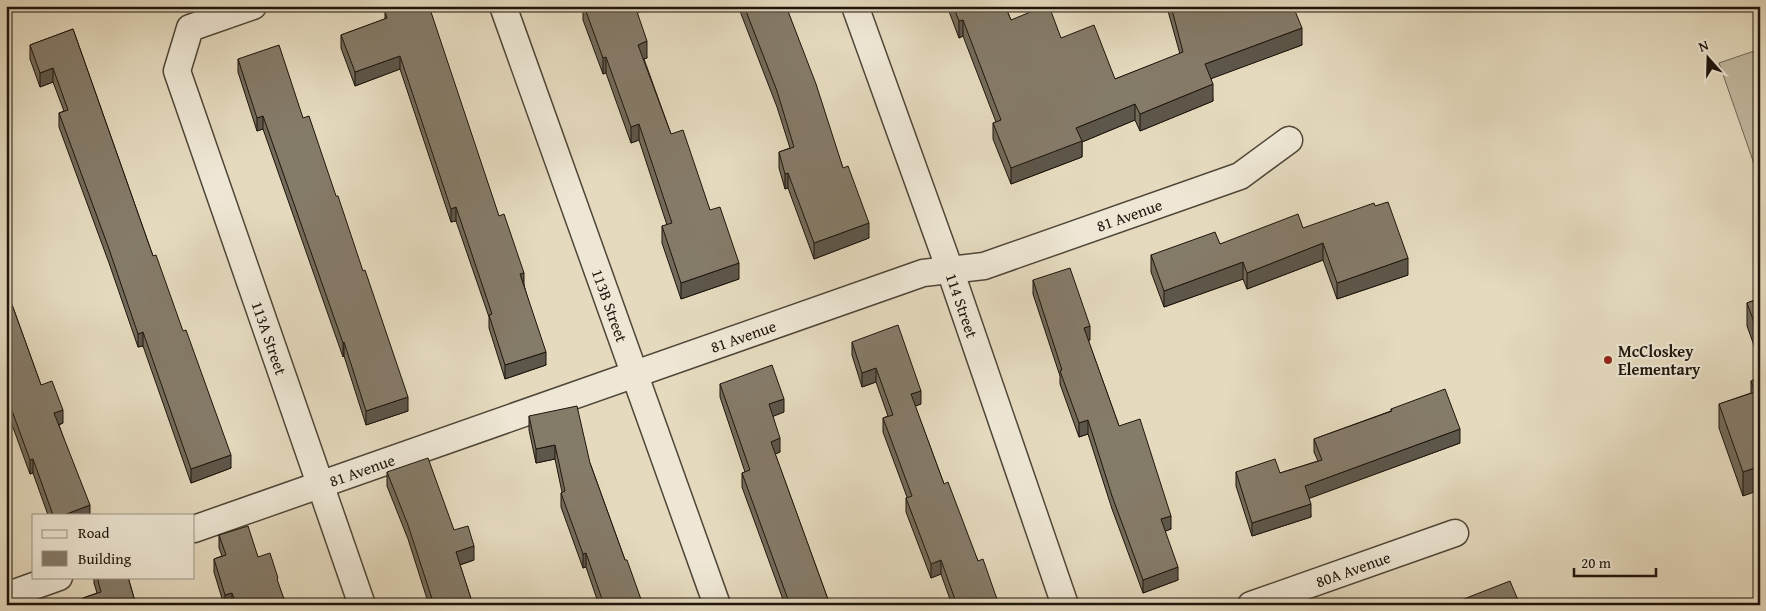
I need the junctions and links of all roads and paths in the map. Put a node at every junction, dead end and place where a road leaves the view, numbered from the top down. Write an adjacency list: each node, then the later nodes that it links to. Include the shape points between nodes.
1 (253, 6): 7 (street, 113A Street, via 190,28 177,71)
2 (503, 6): 6 (street, 113B Street)
3 (855, 6): 5 (street, 114 Street)
4 (1289, 140): 5 (street, 81 Avenue, via 1240,176 984,266)
5 (950, 270): 6 (street, 81 Avenue, via 923,273); 14 (street, 114 Street)
6 (634, 375): 7 (street, 81 Avenue); 13 (street, 113B Street)
7 (320, 485): 8 (street, 81 Avenue); 12 (street, 113A Street)
8 (195, 530)
9 (1454, 533): 15 (street, 80A Avenue)
10 (56, 578): 11 (street)
11 (6, 596)
12 (362, 605)
13 (717, 605)
14 (1065, 605)
15 (1251, 605)

